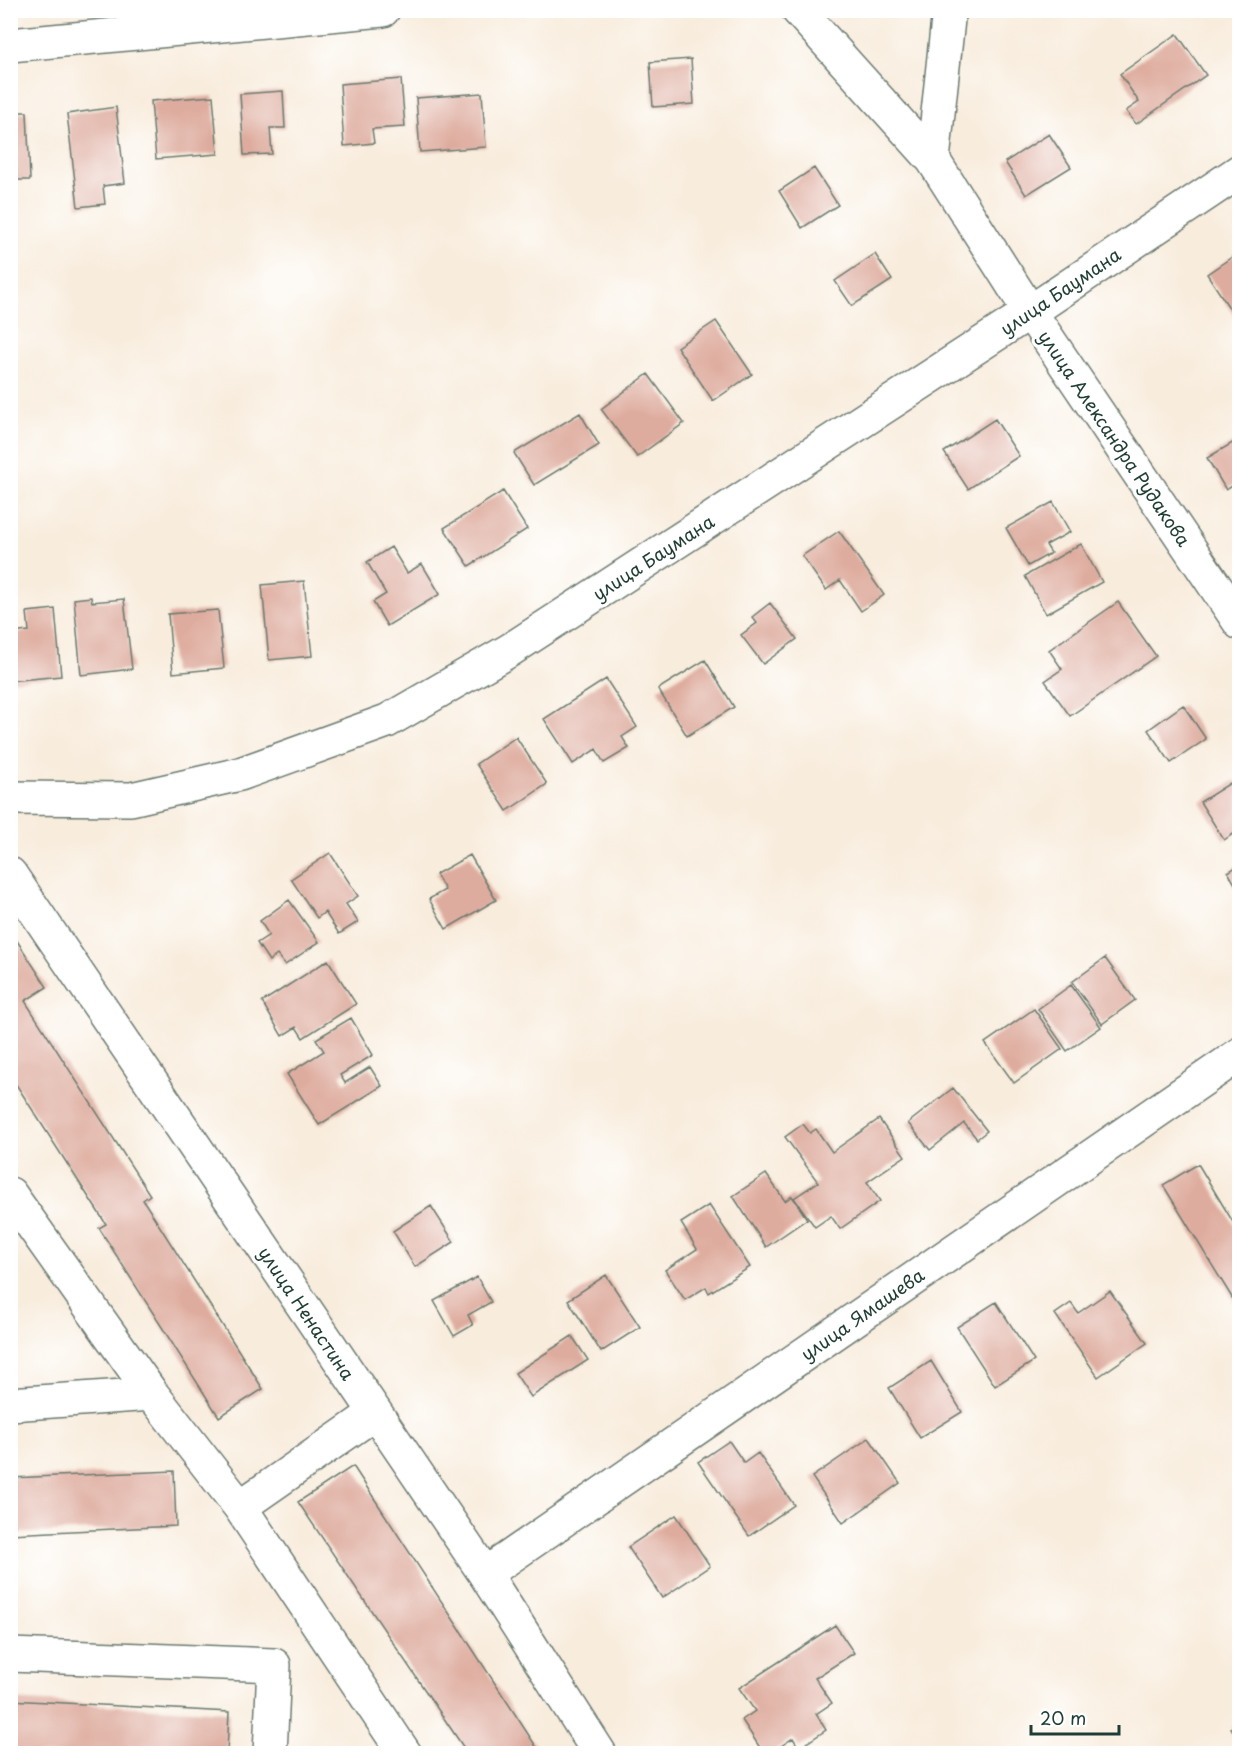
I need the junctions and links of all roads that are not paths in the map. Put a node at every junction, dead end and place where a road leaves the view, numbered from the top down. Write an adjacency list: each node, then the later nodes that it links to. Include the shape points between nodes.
1 (383, 10): 4 (street)
2 (798, 10): 5 (street, улица Александра Рудакова)
3 (948, 10): 5 (street)
4 (10, 45)
5 (933, 160): 7 (street, улица Александра Рудакова)
6 (1239, 171): 7 (street, улица Баумана)
7 (1030, 312): 8 (street, улица Александра Рудакова); 9 (street, улица Баумана, via 510,650 387,721 240,774 131,799)
8 (1239, 624)
9 (10, 798)
10 (10, 874): 15 (street, улица Ненастина)
11 (1239, 1054): 17 (street, улица Ямашева)
12 (10, 1194): 13 (street)
13 (152, 1394): 14 (street); 16 (street)
14 (10, 1404)
15 (375, 1413): 16 (street); 17 (street, улица Ненастина)
16 (240, 1507): 20 (street)
17 (485, 1574): 21 (street, улица Ненастина)
18 (10, 1655): 19 (street, via 274,1665)
19 (270, 1754)
20 (405, 1754)
21 (600, 1754)

